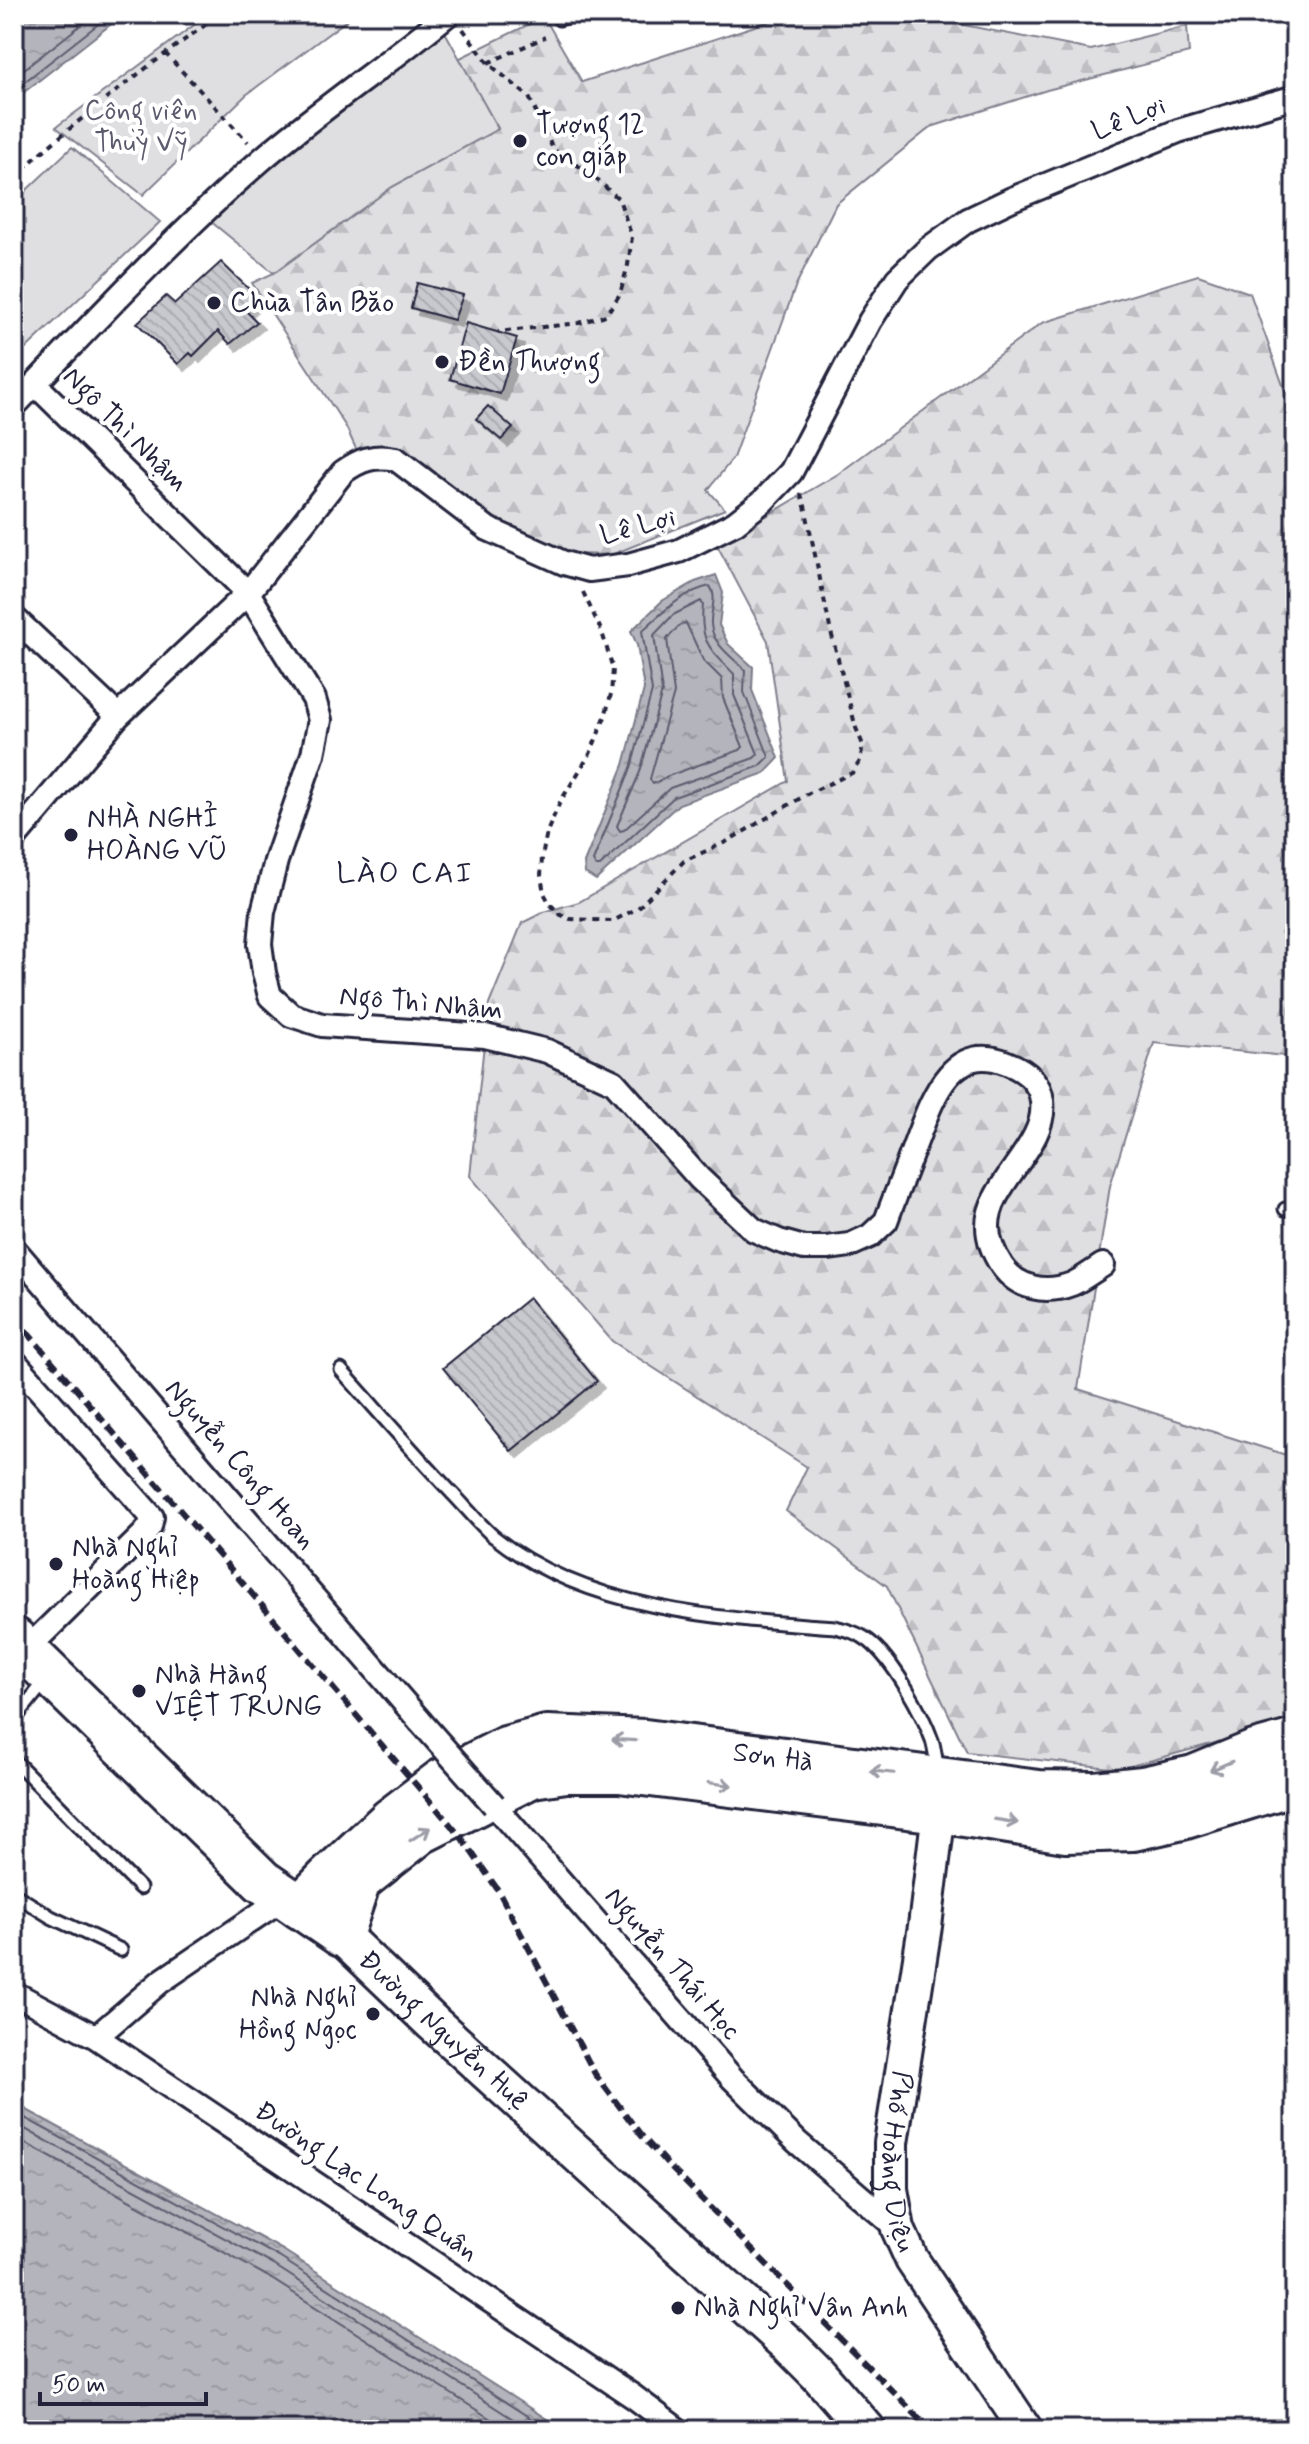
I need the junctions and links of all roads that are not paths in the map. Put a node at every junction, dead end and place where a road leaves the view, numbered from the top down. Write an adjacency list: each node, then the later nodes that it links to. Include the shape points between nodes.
1 (578, 14): 2 (lane)
2 (559, 19)
3 (454, 20): 5 (street, via 404,51 263,158 174,239)
4 (1295, 97): 7 (street, Lê Lợi, via 1178,131 1012,199 968,220 928,249 897,279 870,321 791,472 735,523 679,551 589,570 564,563 488,529 396,459 378,456 343,472)
5 (35, 384): 6 (street); 7 (street, Ngô Thì Nhậm)
6 (14, 406)
7 (248, 593): 9 (street, Lê Lợi); 12 (street, Ngô Thì Nhậm, via 299,672 320,720 263,912 260,944 270,996 291,1015 322,1025 485,1036 547,1051 614,1082 699,1178 754,1230 804,1248 850,1245 886,1221 937,1089 966,1062 981,1056 1000,1060 1034,1079 1043,1112 992,1205 989,1242 996,1258 1019,1283 1033,1289 1072,1284)
8 (14, 618): 9 (street)
9 (118, 716): 10 (street, Lê Lợi)
10 (14, 839)
11 (14, 1249): 17 (street, Nguyễn Công Hoan)
12 (1103, 1265)
13 (14, 1361): 15 (street, via 152,1517 145,1533)
14 (341, 1370): 21 (lane, via 492,1535 533,1563 629,1601 835,1627 869,1641 890,1664 932,1740)
15 (30, 1655): 16 (lane); 24 (highway, Đường Nguyễn Huệ, via 262,1881)
16 (14, 1720)
17 (420, 1721): 29 (street, Nguyễn Thái Học, bridge, via 733,2079)
18 (1295, 1741): 21 (highway, Sơn Hà, one-way to 21, via 1194,1777 1143,1788)
19 (14, 1760): 22 (lane)
20 (1295, 1783): 21 (highway, Sơn Hà, one-way to 20, via 1066,1831 1133,1829)
21 (939, 1794): 24 (highway, Sơn Hà, one-way to 24, via 836,1767 645,1741 547,1737 506,1748 441,1781); 25 (highway, Sơn Hà, one-way to 21, via 359,1881 421,1832 532,1776 619,1771); 29 (street, Phố Hoàng Diệu, via 925,1926 891,2143)
22 (140, 1888)
23 (14, 1894): 26 (lane)
24 (293, 1902): 25 (highway, Đường Nguyễn Huệ); 28 (street, via 160,1982)
25 (341, 1935): 30 (main road, Đường Nguyễn Huệ)
26 (121, 1950)
27 (14, 1993): 28 (street, Đường Lạc Long Quân)
28 (96, 2037): 31 (street, Đường Lạc Long Quân)
29 (898, 2229): 34 (street, Phố Hoàng Diệu, via 912,2260)
30 (818, 2374): 32 (main road); 33 (main road, Đường Nguyễn Huệ)
31 (678, 2430)
32 (833, 2430)
33 (867, 2430)
34 (1026, 2430)

